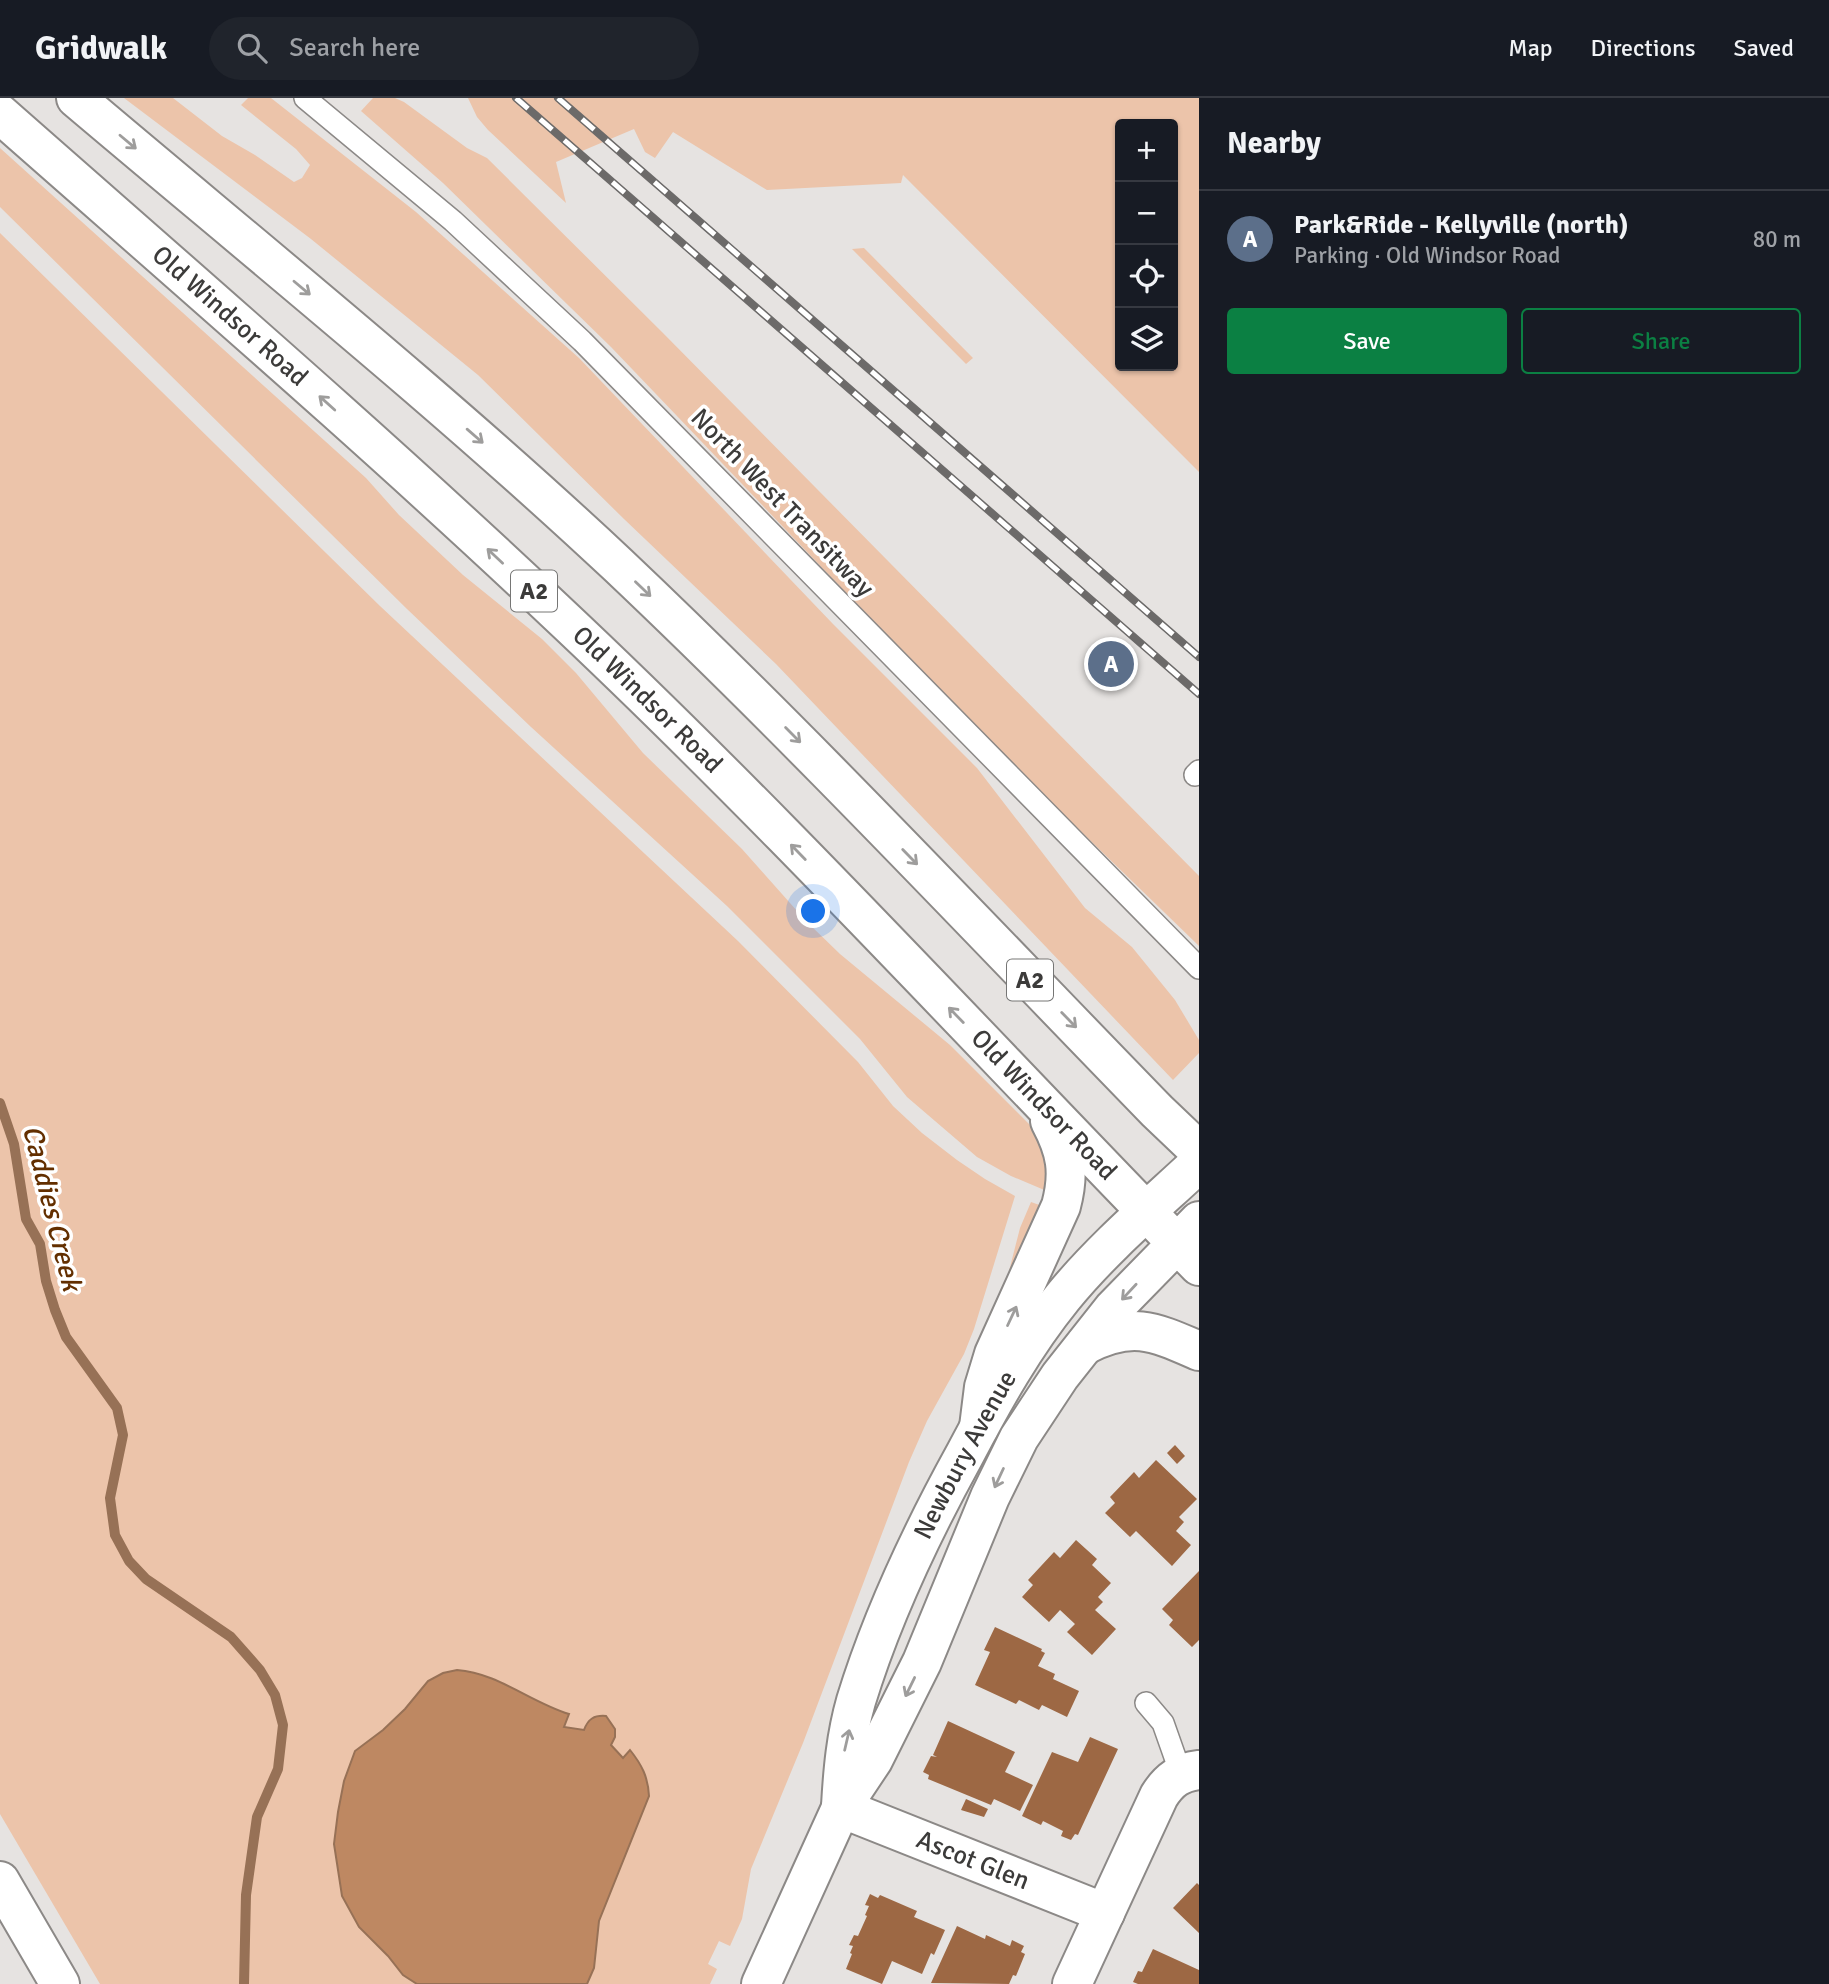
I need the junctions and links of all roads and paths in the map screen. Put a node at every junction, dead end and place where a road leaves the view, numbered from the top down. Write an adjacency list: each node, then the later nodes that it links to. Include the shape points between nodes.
1 (76, 98): 6 (main road, A2, one-way to 6, via 402,373 615,563 802,743)
2 (304, 98): 4 (lane, North West Transitway, via 453,221 582,341)
3 (0, 114): 5 (main road, Old Windsor Road / A2, one-way to 3, via 796,849 555,611)
4 (1199, 968)
5 (1038, 1100): 8 (main road, Old Windsor Road / A2); 12 (main road, one-way to 5, via 994,1354 1067,1184 1062,1148)
6 (1199, 1151)
7 (1199, 1163): 8 (main road, Newbury Avenue)
8 (1147, 1212): 9 (main road, Old Windsor Road / A2); 12 (main road, Newbury Avenue, via 1064,1295 1015,1363)
9 (1191, 1243): 10 (main road, Newbury Avenue, one-way to 10, via 1112,1309)
10 (1084, 1345): 11 (main road, via 1131,1330 1166,1337); 15 (main road, Newbury Avenue, one-way to 15, via 1039,1406 1004,1467 911,1685 873,1760)
11 (1199, 1351)
12 (979, 1427): 15 (main road, Newbury Avenue, one-way to 12, via 844,1756 856,1702 909,1563)
13 (1146, 1703): 14 (lane, via 1163,1723)
14 (1190, 1772): 17 (main road, via 1159,1796)
15 (841, 1808): 17 (main road, Ascot Glen); 19 (main road, Newbury Avenue)
16 (0, 1881): 18 (main road)
17 (1105, 1913): 20 (main road)
18 (60, 1984)
19 (761, 1984)
20 (1072, 1984)

